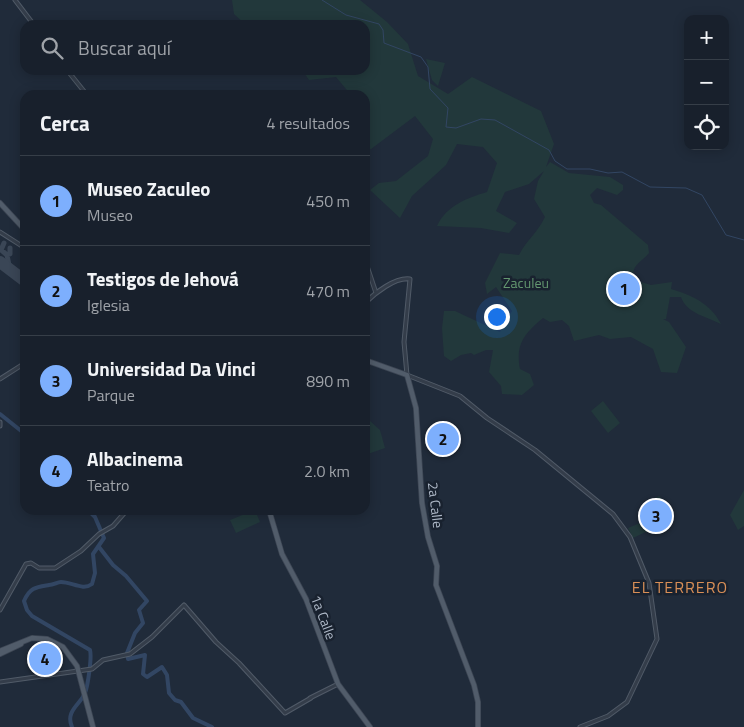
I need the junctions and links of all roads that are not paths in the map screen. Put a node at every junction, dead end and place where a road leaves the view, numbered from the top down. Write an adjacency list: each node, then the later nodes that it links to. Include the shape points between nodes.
1 (15, 0): 2 (street)
2 (30, 20)
3 (71, 75): 4 (street)
4 (83, 90)
5 (0, 203): 6 (main road)
6 (20, 225)
7 (0, 232): 8 (street)
8 (20, 245)
9 (370, 275): 10 (street)
10 (376, 293): 11 (street); 14 (street, 2a Calle, via 410,279 404,342)
11 (370, 298)
12 (370, 362): 14 (main road)
13 (20, 366): 15 (street)
14 (407, 375): 25 (main road, 2a Calle, via 416,408 422,503 437,566 436,585 474,684); 28 (street, via 460,396 552,463 618,518 630,537 648,578 657,630 654,646 627,702 608,716)
15 (0, 378)
16 (0, 422): 17 (street)
17 (0, 426)
18 (123, 515): 20 (street, via 113,526 55,568 26,564)
19 (270, 515): 24 (main road, 1a Calle, via 282,554 306,599)
20 (0, 610)
21 (0, 652): 22 (main road, via 28,639 47,639 68,651)
22 (77, 670): 23 (street); 24 (street, via 92,669 103,660 128,655 152,637 184,605 286,712); 26 (main road)
23 (0, 682)
24 (338, 684): 27 (main road, 1a Calle)
25 (479, 726)
26 (93, 727)
27 (370, 727)
28 (580, 727)

